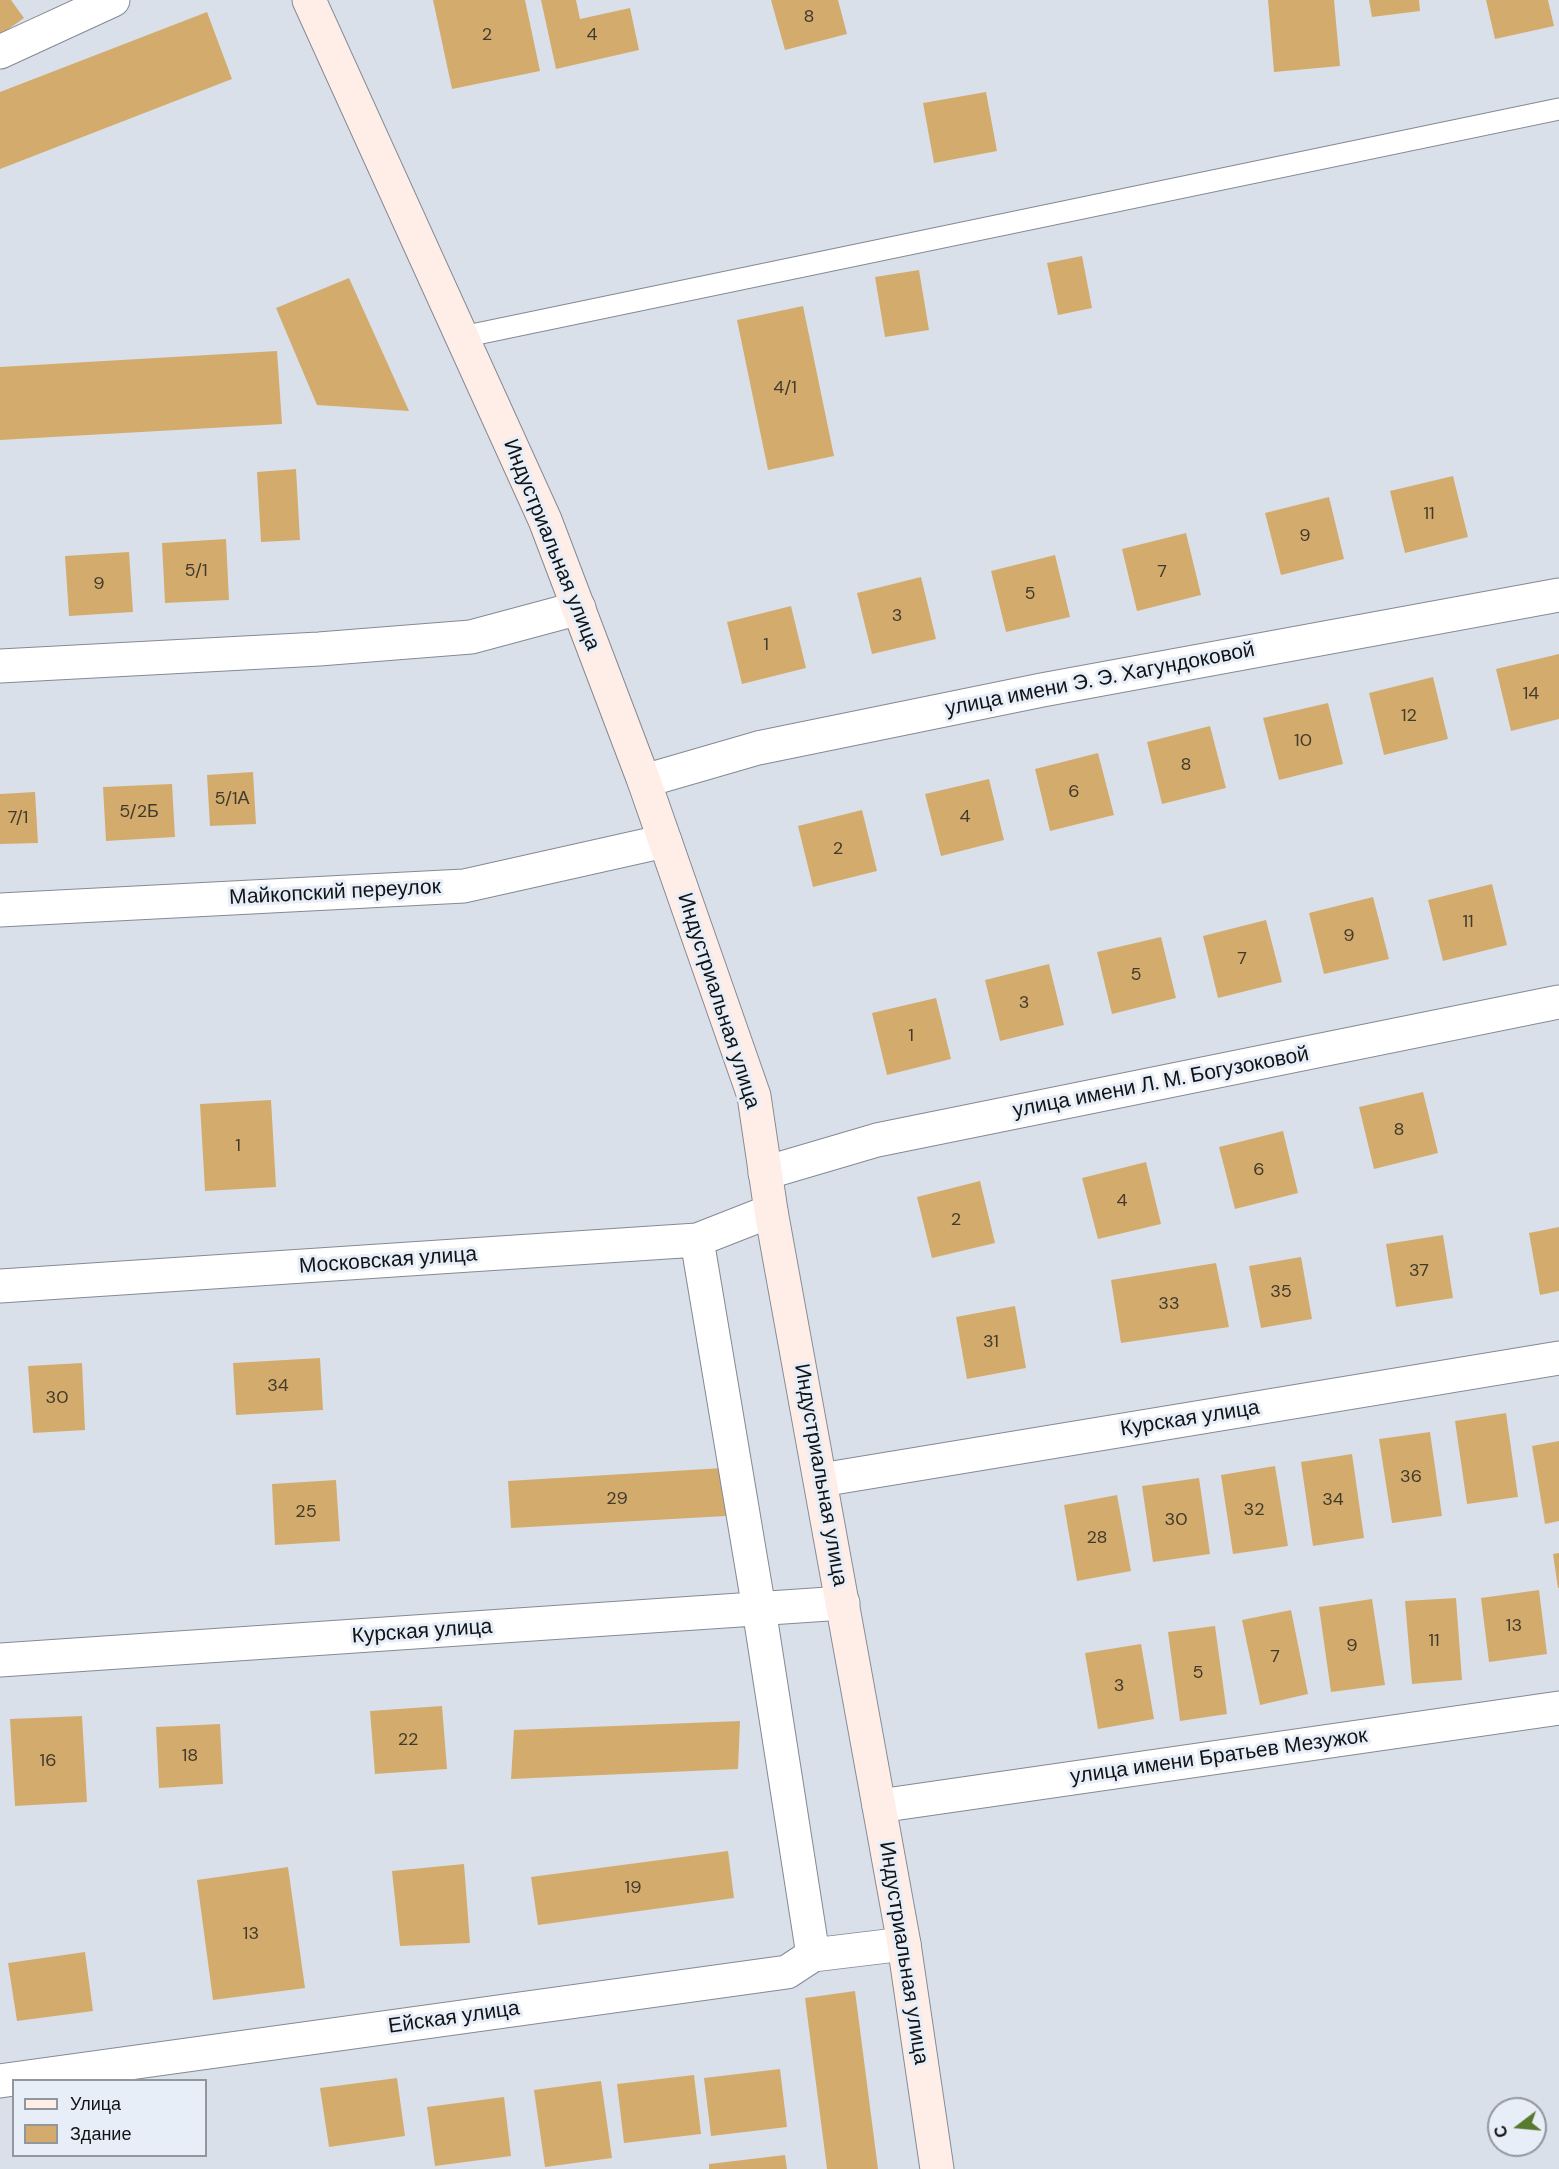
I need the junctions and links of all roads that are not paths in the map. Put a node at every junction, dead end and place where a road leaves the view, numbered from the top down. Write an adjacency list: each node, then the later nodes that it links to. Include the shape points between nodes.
1 (113, 0): 3 (street)
2 (309, 0): 5 (street, Индустриальная улица)
3 (0, 52)
4 (1559, 109): 5 (lane)
5 (462, 337): 7 (street, Индустриальная улица, via 546,520)
6 (1559, 595): 9 (street, улица имени Э. Э. Хагундоковой, via 1042,690 758,748)
7 (579, 608): 8 (street, via 471,637); 9 (street, Индустриальная улица)
8 (0, 666)
9 (644, 781): 10 (street, Индустриальная улица)
10 (665, 841): 11 (street, Майкопский переулок, via 464,886); 13 (street, Индустриальная улица, via 754,1096)
11 (0, 910)
12 (1559, 1002): 13 (street, улица имени Л. М. Богузоковой, via 877,1140)
13 (765, 1173): 14 (street, Индустриальная улица)
14 (771, 1211): 15 (street, Московская улица); 18 (street, Индустриальная улица)
15 (697, 1240): 16 (street, Московская улица); 20 (street)
16 (0, 1286)
17 (1559, 1358): 18 (street, Курская улица)
18 (821, 1480): 19 (street, Индустриальная улица)
19 (843, 1603): 20 (street, Курская улица); 23 (street, Индустриальная улица)
20 (759, 1609): 21 (street, Курская улица); 25 (street)
21 (0, 1660)
22 (1559, 1708): 23 (street, улица имени Братьев Мезужок)
23 (879, 1806): 24 (street, Индустриальная улица)
24 (904, 1944): 25 (street, Ейская улица); 27 (street, Индустриальная улица)
25 (813, 1955): 26 (street, Ейская улица, via 787,1972)
26 (14, 2079)
27 (937, 2169)

